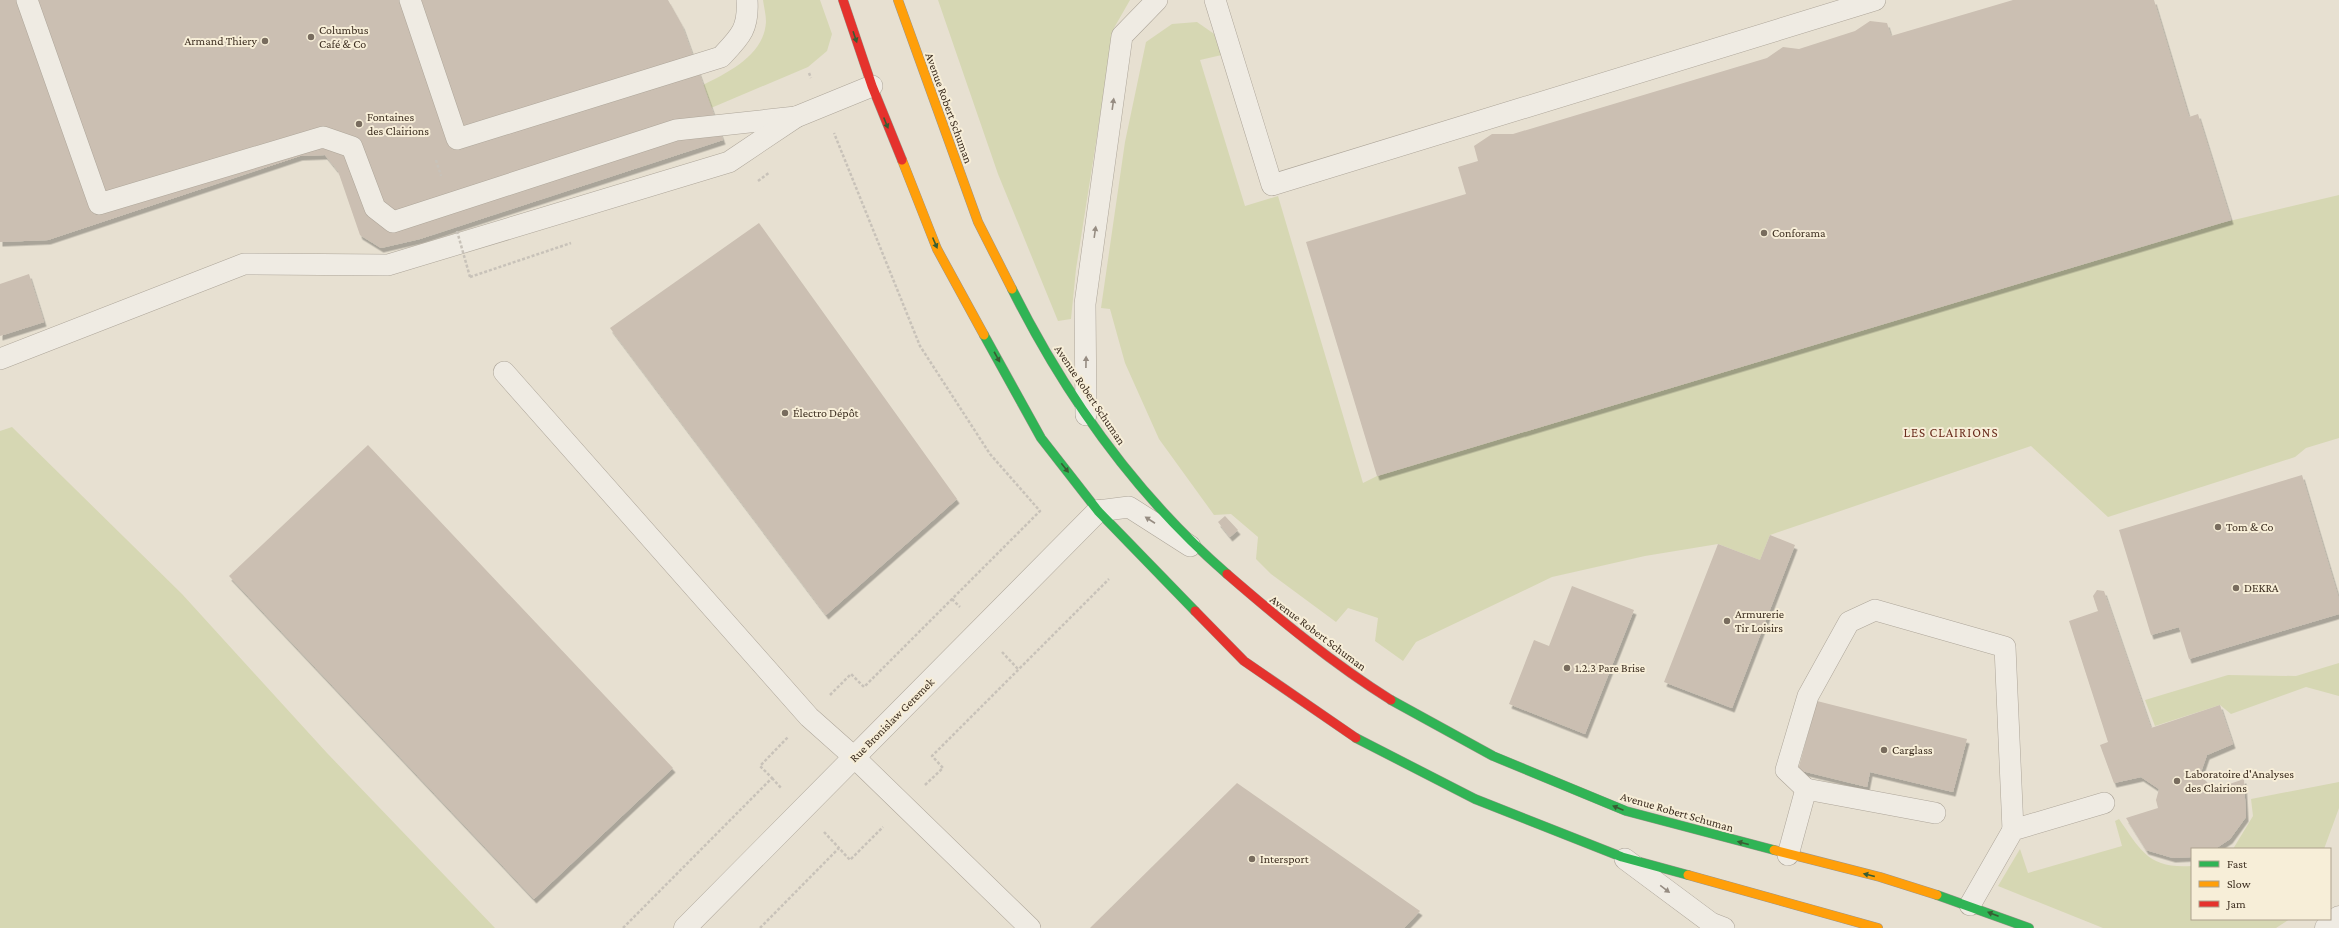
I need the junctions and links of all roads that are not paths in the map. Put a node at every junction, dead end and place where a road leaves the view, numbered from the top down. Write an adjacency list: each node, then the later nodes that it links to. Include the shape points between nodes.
1 (27, 0): 10 (lane, via 99,204 323,137 352,147 375,208 394,222 676,130)
2 (410, 0): 3 (lane, via 456,140 721,57 742,35 748,11)
3 (747, 0)
4 (843, 0): 9 (street, one-way to 9)
5 (898, 0): 13 (street, Avenue Robert Schuman, via 978,222 1033,331)
6 (1157, 0): 13 (lane, one-way to 6, via 1085,304 1122,36)
7 (1215, 0): 8 (lane, via 1272,185)
8 (1875, 0)
9 (872, 86): 10 (lane); 14 (street, one-way to 14, via 937,249 1041,438)
10 (796, 117): 11 (lane, via 729,162 388,265 244,264)
11 (0, 359)
12 (504, 372): 16 (lane, via 809,717)
13 (1086, 415): 15 (street, Avenue Robert Schuman, via 1144,492)
14 (1098, 511): 15 (lane, one-way to 14, via 1129,507); 16 (street, Rue Bronislaw Geremek); 22 (street, via 1244,661 1354,737 1475,799)
15 (1206, 556): 21 (street, Avenue Robert Schuman, one-way to 15, via 1626,811 1493,756 1411,712 1366,684 1276,617)
16 (854, 757): 25 (street, Rue Bronislaw Geremek); 26 (lane)
17 (1806, 789): 19 (lane); 20 (lane, via 1786,770 1808,696 1849,622 1875,610 2005,647); 21 (lane)
18 (2104, 803): 20 (lane)
19 (1934, 813)
20 (2013, 830): 23 (lane)
21 (1788, 855): 23 (street, Avenue Robert Schuman, one-way to 21, via 1880,877)
22 (1622, 857): 27 (lane, one-way to 27, via 1711,923); 28 (street)
23 (1970, 905): 29 (street, Avenue Robert Schuman, one-way to 23)
24 (2339, 917): 30 (street)
25 (685, 928)
26 (1030, 928)
27 (1724, 928)
28 (1878, 928)
29 (2029, 928)
30 (2326, 928)

